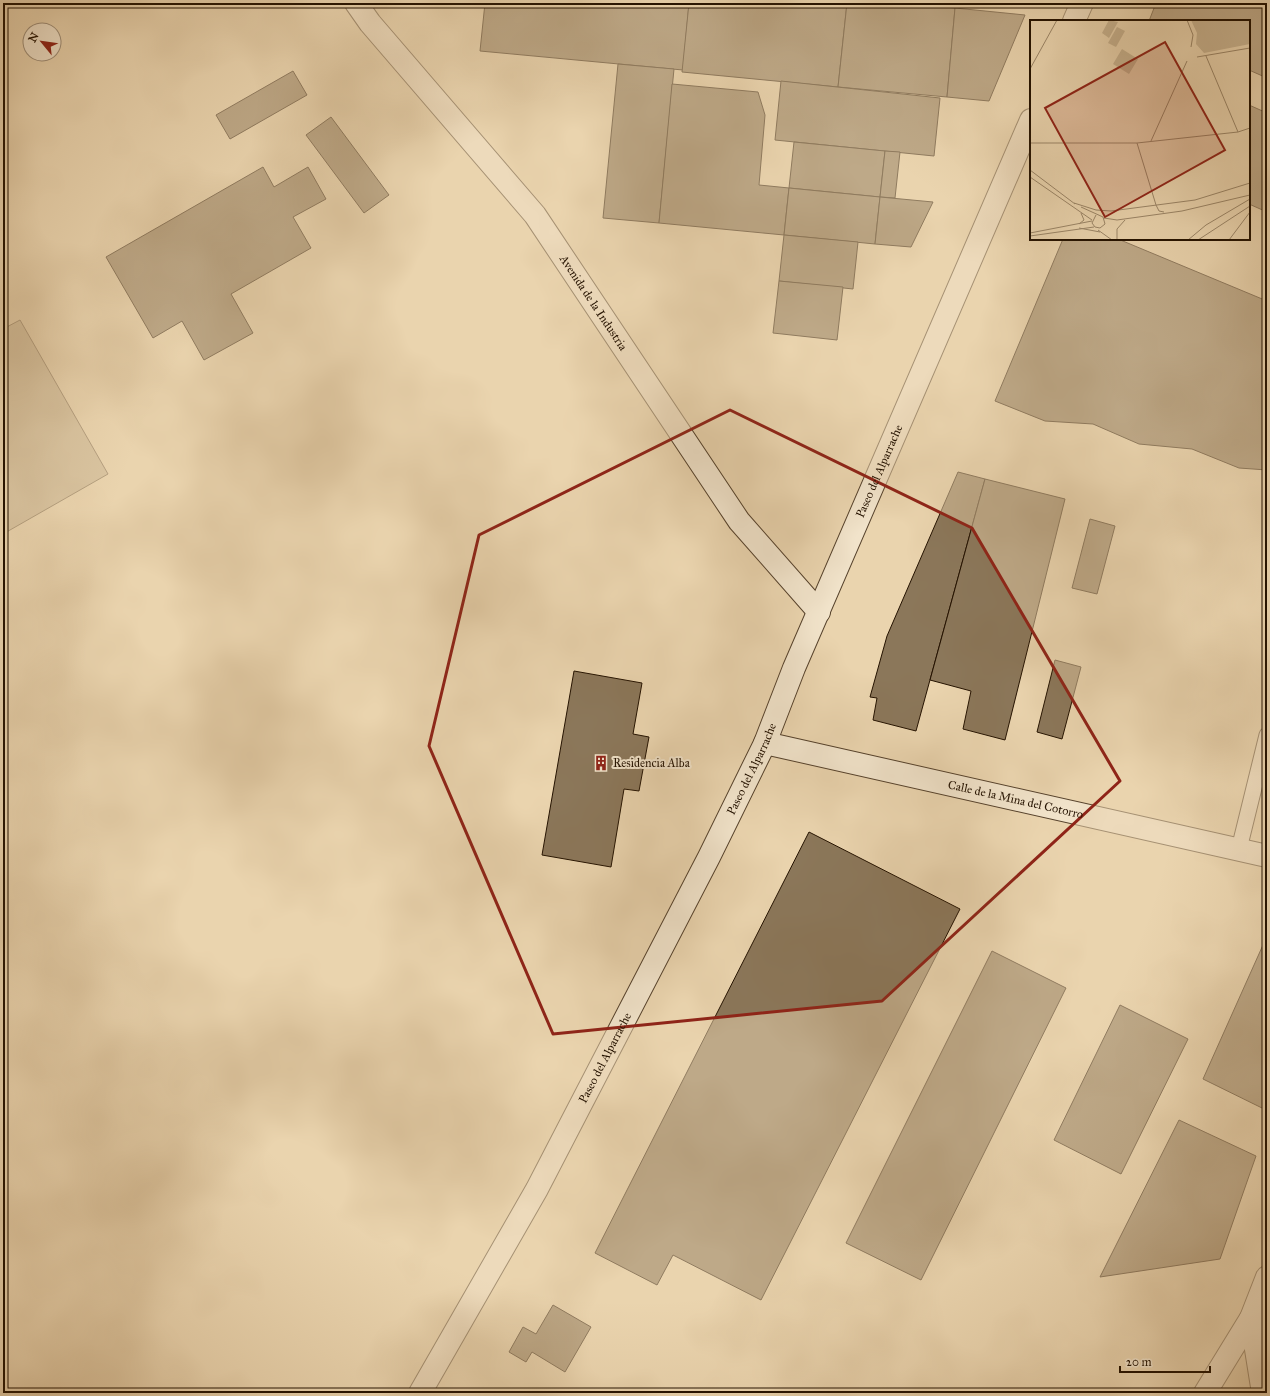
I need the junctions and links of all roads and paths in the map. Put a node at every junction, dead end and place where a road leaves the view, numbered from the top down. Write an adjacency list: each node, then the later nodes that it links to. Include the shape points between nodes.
1 (356, 3): 5 (street, Avenida de la Industria, via 370,23 535,215 739,521)
2 (1082, 3): 3 (street)
3 (1074, 20)
4 (1030, 122): 5 (street, Paseo del Alparrache)
5 (819, 612): 7 (street, Paseo del Alparrache)
6 (1267, 735): 8 (lane)
7 (765, 743): 8 (street, Calle de la Mina del Cotorro); 12 (street, Paseo del Alparrache, via 537,1189)
8 (1239, 850): 9 (street, Calle de la Mina del Cotorro)
9 (1267, 856)
10 (1267, 1277): 11 (street)
11 (1250, 1318): 13 (street); 14 (street)
12 (420, 1393)
13 (1205, 1393)
14 (1263, 1393)

